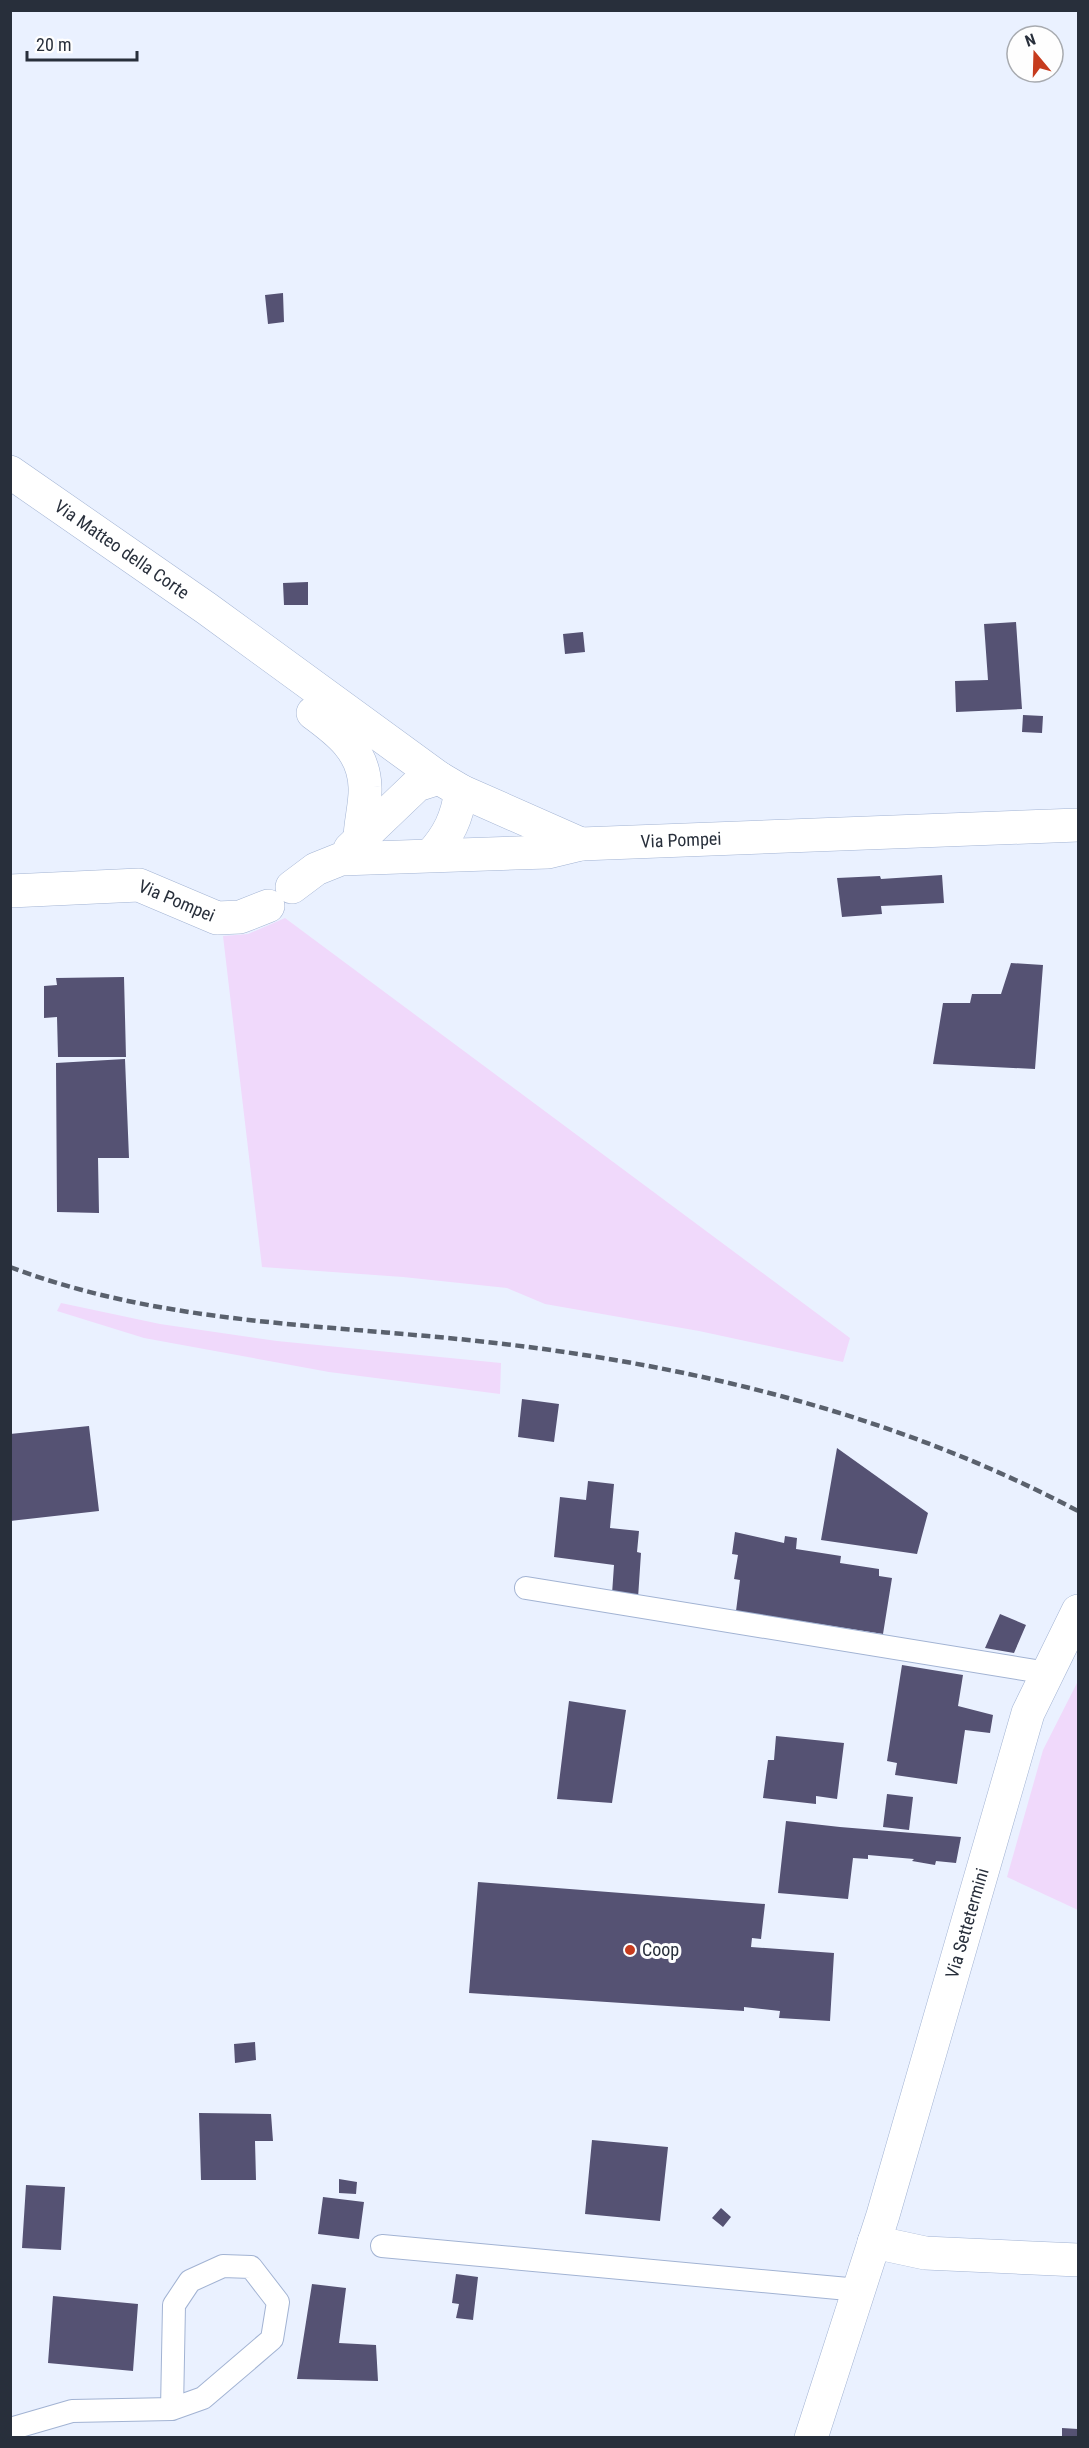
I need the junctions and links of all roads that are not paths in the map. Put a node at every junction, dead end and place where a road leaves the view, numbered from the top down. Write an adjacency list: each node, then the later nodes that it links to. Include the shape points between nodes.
1 (10, 472): 2 (street, Via Matteo della Corte)
2 (235, 628): 3 (street, Via Matteo della Corte); 8 (street, Via Matteo della Corte, via 272,681 347,739 358,759 366,787)
3 (450, 785): 6 (street, Via Matteo della Corte); 8 (street, via 417,785); 9 (street, via 458,813 448,836)
4 (1078, 825): 5 (street, Via Pompei)
5 (1011, 828): 6 (street, Via Pompei); 7 (street)
6 (581, 844): 9 (street, Via Pompei, via 548,852)
7 (1078, 848)
8 (350, 849): 9 (street, Via Pompei); 10 (street, Via Pompei, via 280,897 240,917 217,918 139,885)
9 (431, 855)
10 (10, 891)
11 (526, 1588): 13 (lane)
12 (1078, 1611): 13 (street, Via Settetermini)
13 (1048, 1673): 14 (street, Via Settetermini, via 1029,1713)
14 (874, 2242): 16 (street, via 925,2253); 17 (street, Via Settetermini)
15 (382, 2246): 17 (lane)
16 (1078, 2260)
17 (859, 2290): 20 (street, Via Settetermini)
18 (172, 2409): 18 (lane, via 203,2398 272,2339 278,2302 251,2267 223,2266 190,2281 174,2305); 19 (lane, via 72,2411)
19 (10, 2429)
20 (811, 2438)

